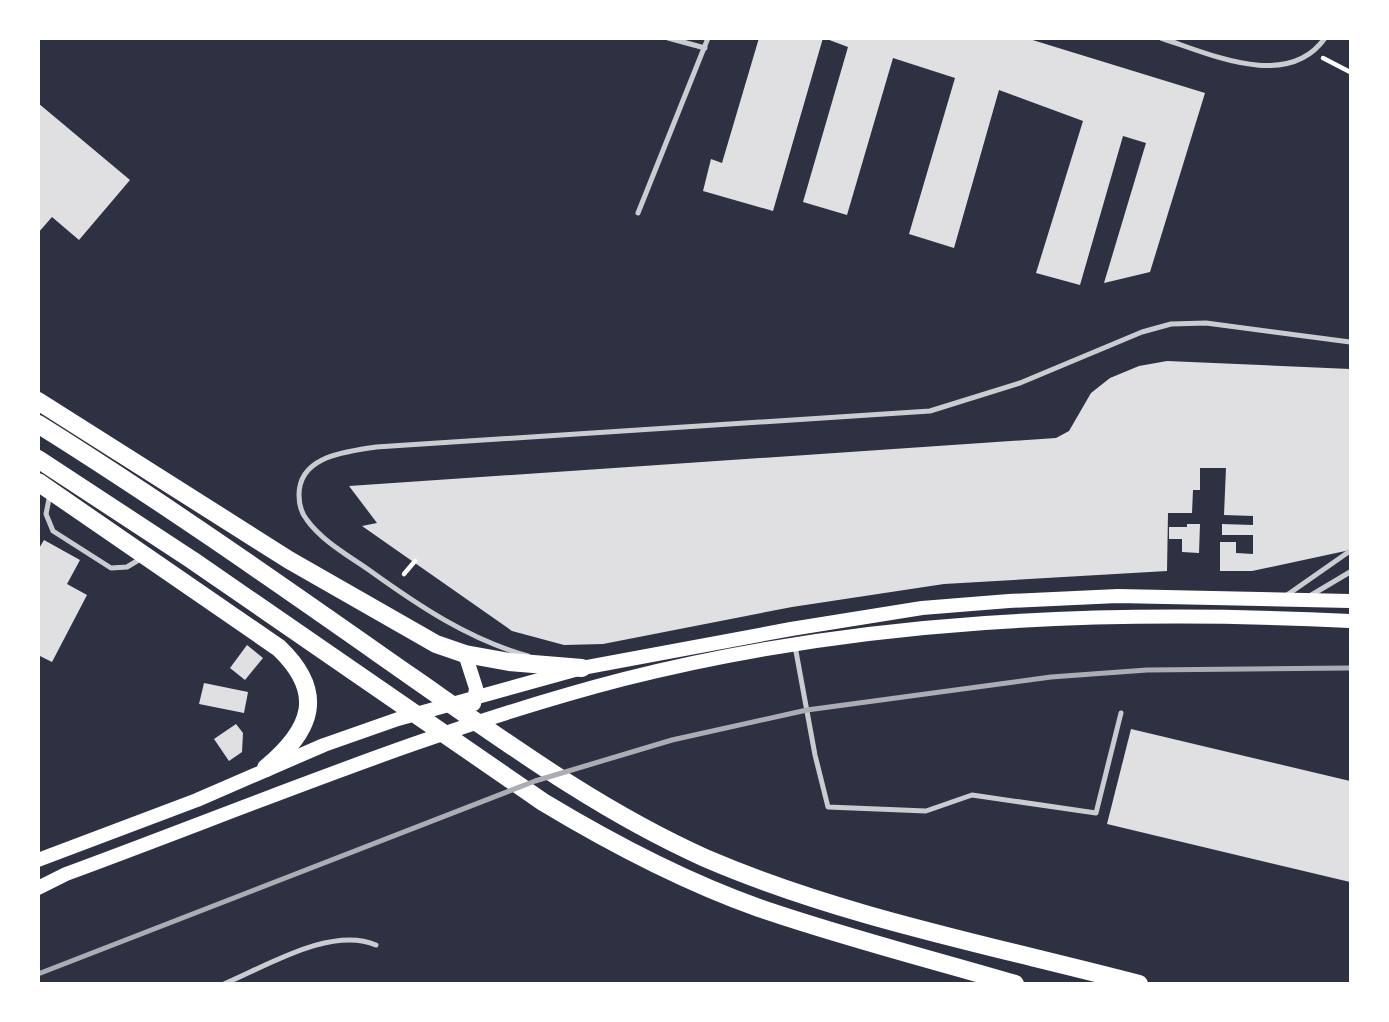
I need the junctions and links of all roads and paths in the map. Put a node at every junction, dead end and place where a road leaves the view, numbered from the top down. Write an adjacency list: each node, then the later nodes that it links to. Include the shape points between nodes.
1 (668, 38): 5 (lane)
2 (708, 38): 5 (lane)
3 (1161, 38): 4 (lane, via 1228,60 1288,65 1314,54)
4 (1325, 38)
5 (705, 48): 6 (lane)
6 (638, 213)
7 (1350, 342): 23 (lane, via 1206,323 1171,324 1133,335 1020,383 930,411 376,447 326,457 301,476 299,500 306,520 430,612 502,649)
8 (38, 401): 22 (main road, via 289,560 413,632)
9 (38, 424): 33 (main road, via 564,781 637,824 707,858 804,894)
10 (38, 459): 32 (main road, via 592,832 694,881 782,915)
11 (45, 486): 13 (main road); 13 (lane, via 46,514 53,531 111,568 127,567)
12 (1350, 551): 17 (lane)
13 (147, 555): 27 (main road, via 279,648 305,680 308,696 300,735)
14 (415, 561): 16 (path)
15 (1350, 572): 18 (lane)
16 (404, 574)
17 (1282, 600): 18 (main road); 23 (main road, via 1118,596 922,608)
18 (1303, 600): 19 (main road)
19 (1350, 601)
20 (1350, 621): 21 (main road, via 1054,618 934,627)
21 (795, 646): 25 (lane, via 828,807 926,811 972,795 1096,813); 26 (main road, via 624,679)
22 (465, 654): 23 (main road); 24 (main road)
23 (582, 668): 24 (main road)
24 (477, 698): 26 (main road); 27 (main road, via 398,719)
25 (1121, 713)
26 (467, 725): 29 (main road)
27 (266, 768): 28 (main road, via 197,800)
28 (38, 860)
29 (38, 888)
30 (376, 945): 31 (lane, via 358,937 327,941)
31 (224, 984)
32 (1015, 984)
33 (1139, 984)

